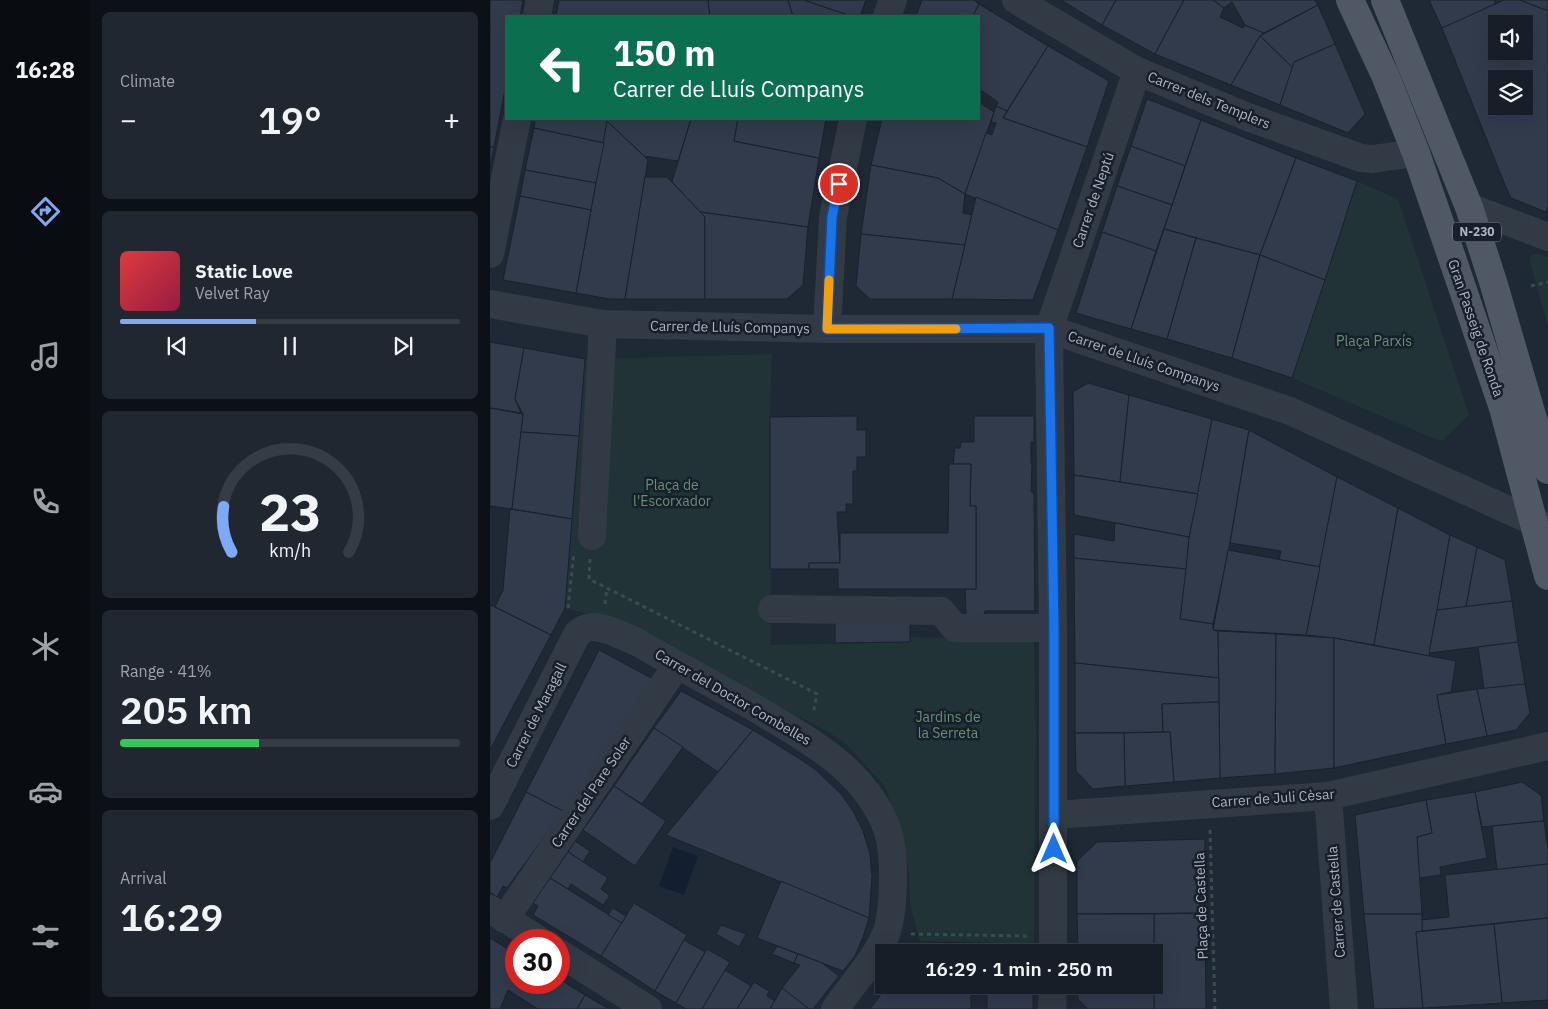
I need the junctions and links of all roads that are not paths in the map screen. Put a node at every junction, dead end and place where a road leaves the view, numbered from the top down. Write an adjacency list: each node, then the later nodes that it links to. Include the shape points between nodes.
1 (540, 0): 6 (street)
2 (893, 0): 7 (street)
3 (1016, 0): 8 (street, Carrer dels Templers)
4 (1350, 0): 11 (main road, Gran Passeig de Ronda / N-230, via 1385,74)
5 (1385, 0): 12 (main road, Gran Passeig de Ronda / N-230)
6 (537, 15)
7 (887, 15)
8 (1137, 71): 11 (street, Carrer dels Templers, via 1245,116 1361,158); 17 (street, Carrer de Neptú)
9 (517, 120): 14 (street)
10 (853, 120): 18 (street, via 832,217)
11 (1416, 153): 20 (main road, Gran Passeig de Ronda / N-230)
12 (1469, 207): 13 (street); 19 (main road, Gran Passeig de Ronda / N-230)
13 (1548, 237)
14 (490, 254)
15 (490, 304): 16 (street, Carrer de Lluís Companys)
16 (604, 324): 18 (street, Carrer de Lluís Companys); 21 (street)
17 (1049, 328): 18 (street, Carrer de Lluís Companys); 20 (street, Carrer de Lluís Companys, via 1290,411); 24 (street, Carrer de Neptú)
18 (827, 329)
19 (1548, 470)
20 (1541, 525): 22 (main road, Gran Passeig de Ronda / N-230)
21 (583, 543)
22 (1548, 576)
23 (772, 609): 24 (street, via 940,611 955,628)
24 (1054, 628): 30 (street, Carrer de Neptú)
25 (568, 651): 26 (street, Carrer del Doctor Combelles, via 577,634 592,627 637,642); 29 (street, Carrer de Maragall)
26 (677, 665): 31 (street, Carrer del Pare Soler); 37 (street, Carrer del Doctor Combelles, via 807,738 854,777 884,820 893,857 892,907 886,934)
27 (1548, 746): 28 (street, Carrer de Juli Cèsar)
28 (1328, 796): 30 (street, Carrer de Juli Cèsar); 39 (street, Carrer de Castella)
29 (490, 806)
30 (1054, 815): 33 (street, Carrer de Neptú)
31 (498, 914): 32 (street)
32 (522, 929)
33 (1053, 944)
34 (570, 959): 36 (street)
35 (1052, 994): 38 (street)
36 (648, 1009)
37 (834, 1009)
38 (1052, 1009)
39 (1344, 1009)

